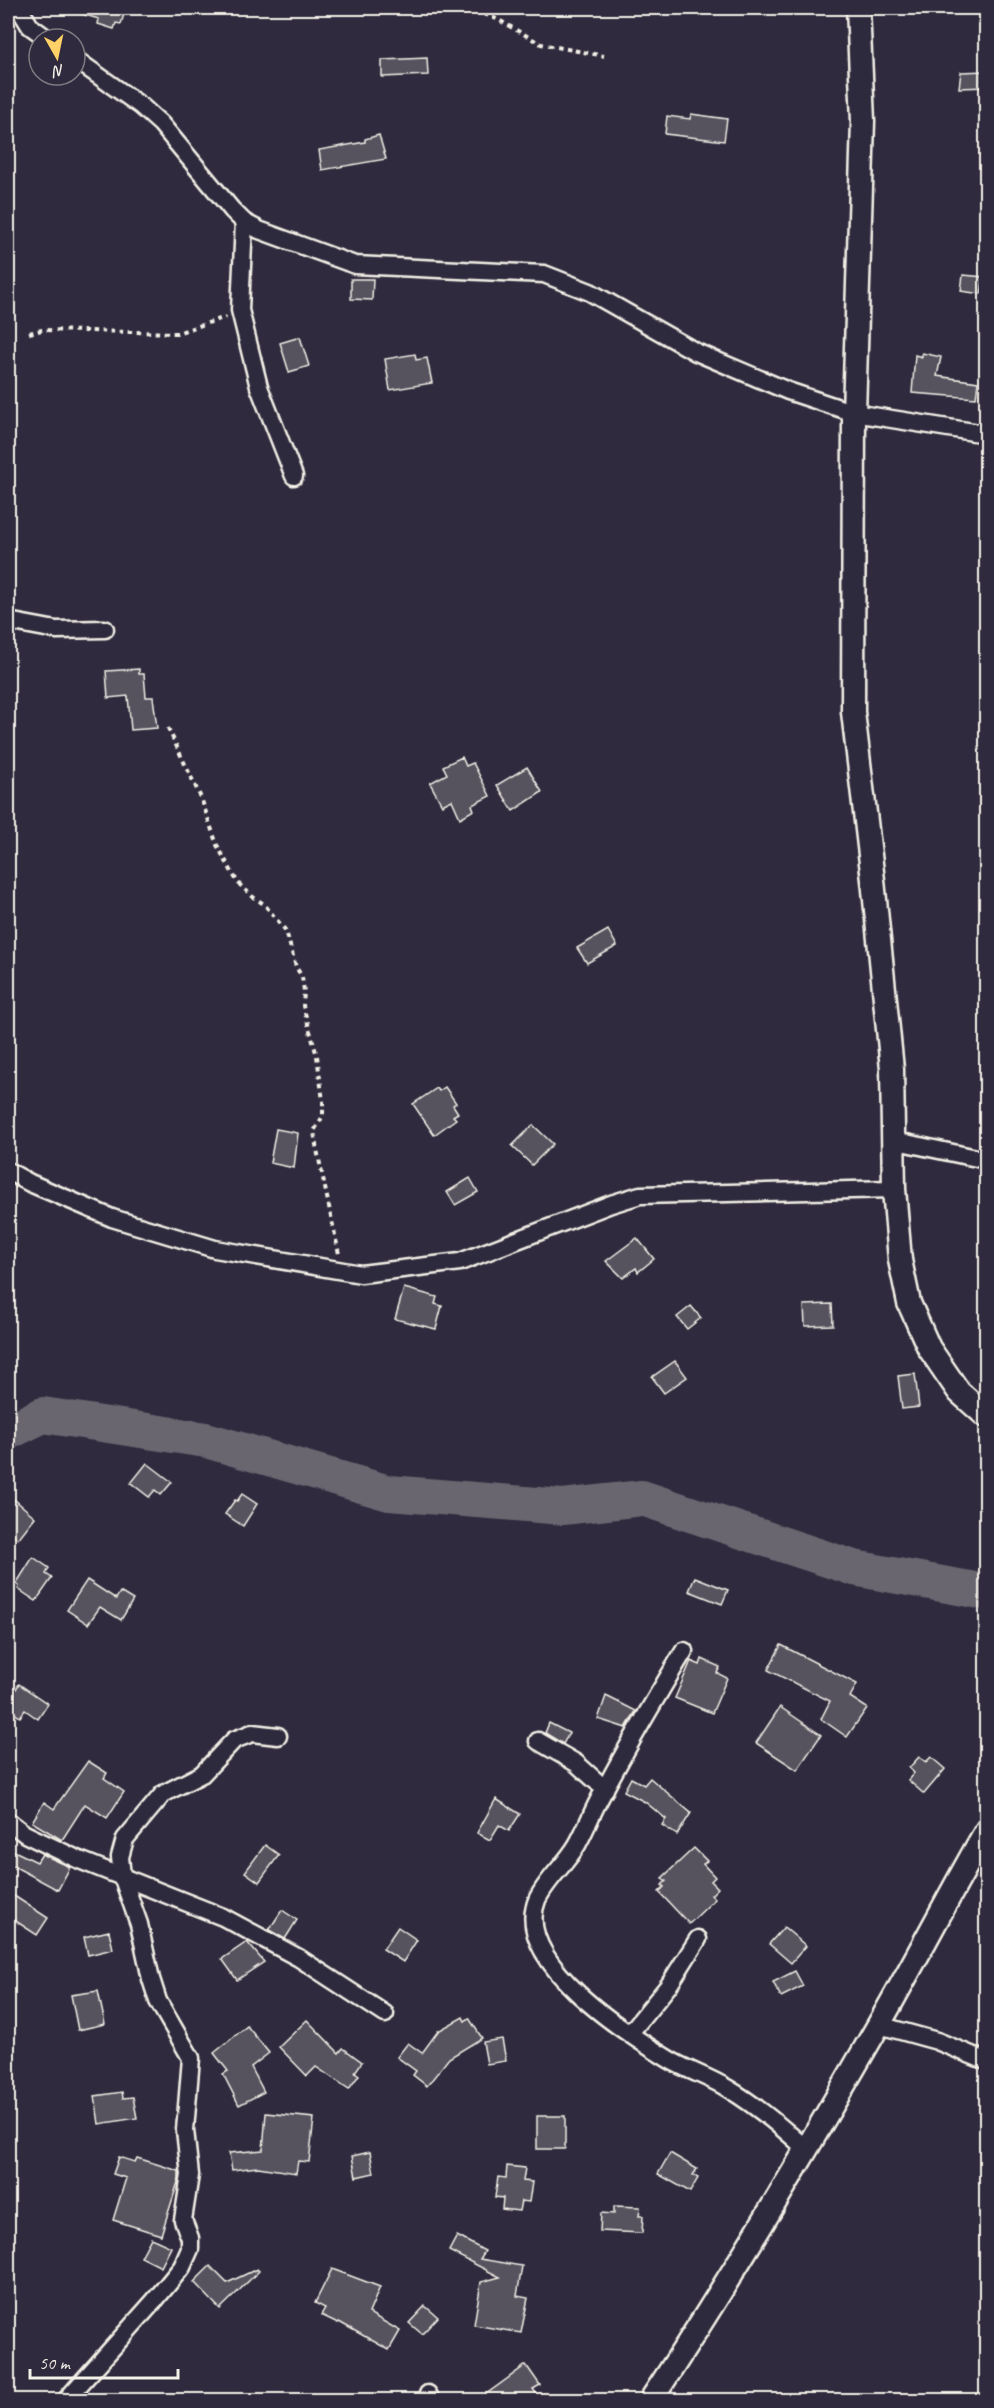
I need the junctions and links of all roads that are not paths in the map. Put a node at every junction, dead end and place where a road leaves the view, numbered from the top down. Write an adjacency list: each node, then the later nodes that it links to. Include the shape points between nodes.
1 (19, 8): 3 (street)
2 (858, 8): 6 (main road, via 863,121)
3 (31, 27)
4 (87, 68): 5 (street, via 161,124)
5 (244, 222): 6 (street, via 355,265 544,274 590,292 696,352 788,391); 8 (street, via 240,310 259,387)
6 (854, 413): 7 (street); 11 (main road, via 853,712 891,1058)
7 (987, 434)
8 (294, 476)
9 (8, 621): 10 (street, via 56,630)
10 (105, 629)
11 (892, 1140): 12 (street); 14 (main road)
12 (987, 1160)
13 (8, 1171): 14 (street, via 112,1218 215,1249 361,1274 460,1262 640,1195)
14 (894, 1189): 15 (main road, via 900,1260 909,1303 929,1348 959,1392)
15 (987, 1416)
16 (684, 1651): 19 (street)
17 (278, 1736): 22 (street, via 252,1733 234,1740 202,1774 164,1794 125,1839 120,1857)
18 (538, 1741): 19 (street, via 576,1763)
19 (605, 1789): 26 (street, via 576,1846 537,1900 535,1928 543,1953 580,1998)
20 (8, 1821): 22 (street, via 25,1834)
21 (987, 1831): 25 (main road)
22 (122, 1876): 24 (street, via 223,1917 299,1958); 29 (street, via 139,1924 158,2001 190,2058 185,2130 190,2175 183,2220 190,2249 182,2267 155,2300)
23 (698, 1939): 26 (street, via 669,1985)
24 (385, 2014)
25 (879, 2025): 27 (street, via 937,2041); 28 (main road)
26 (630, 2033): 28 (street, via 670,2060 729,2088)
27 (987, 2061)
28 (806, 2149): 30 (main road)
29 (66, 2400)
30 (651, 2400)

